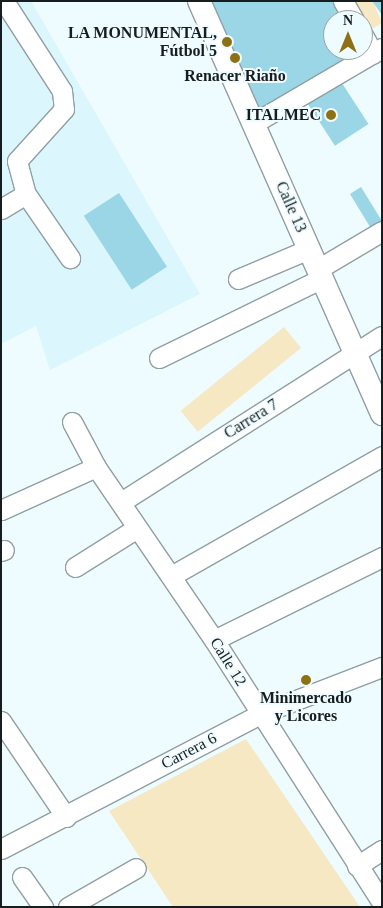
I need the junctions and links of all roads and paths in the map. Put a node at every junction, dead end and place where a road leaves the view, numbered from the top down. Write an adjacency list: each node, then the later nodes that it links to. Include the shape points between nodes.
1 (4, 1): 5 (street, via 62,91 64,109 16,161)
2 (199, 1): 4 (main road, Calle 13)
3 (378, 50): 4 (street)
4 (254, 123): 9 (main road, Calle 13)
5 (26, 194): 6 (street); 8 (street)
6 (1, 209)
7 (382, 231): 9 (street)
8 (70, 258)
9 (316, 266): 10 (street); 12 (main road, Calle 13); 13 (street)
10 (238, 278)
11 (382, 336): 12 (street, Carrera 7)
12 (355, 353): 14 (main road, Calle 13); 18 (street, Carrera 7)
13 (159, 358)
14 (382, 414)
15 (72, 422): 17 (street, Calle 12)
16 (382, 456): 23 (street)
17 (96, 467): 18 (street, Calle 12); 19 (street)
18 (121, 502): 20 (street, Calle 12)
19 (1, 510)
20 (137, 528): 22 (street); 23 (street, Calle 12)
21 (382, 556): 24 (street)
22 (75, 567)
23 (171, 576): 24 (street, Calle 12)
24 (214, 640): 26 (street, Calle 12)
25 (382, 667): 26 (street, Carrera 6)
26 (260, 714): 28 (street, Carrera 6); 31 (street, Calle 12)
27 (1, 721): 28 (street)
28 (66, 817): 29 (street, Carrera 6)
29 (1, 849)
30 (382, 850): 31 (street)
31 (357, 866): 34 (street, Calle 12)
32 (136, 868): 36 (street)
33 (22, 876): 35 (street)
34 (382, 903)
35 (43, 907)
36 (68, 907)

